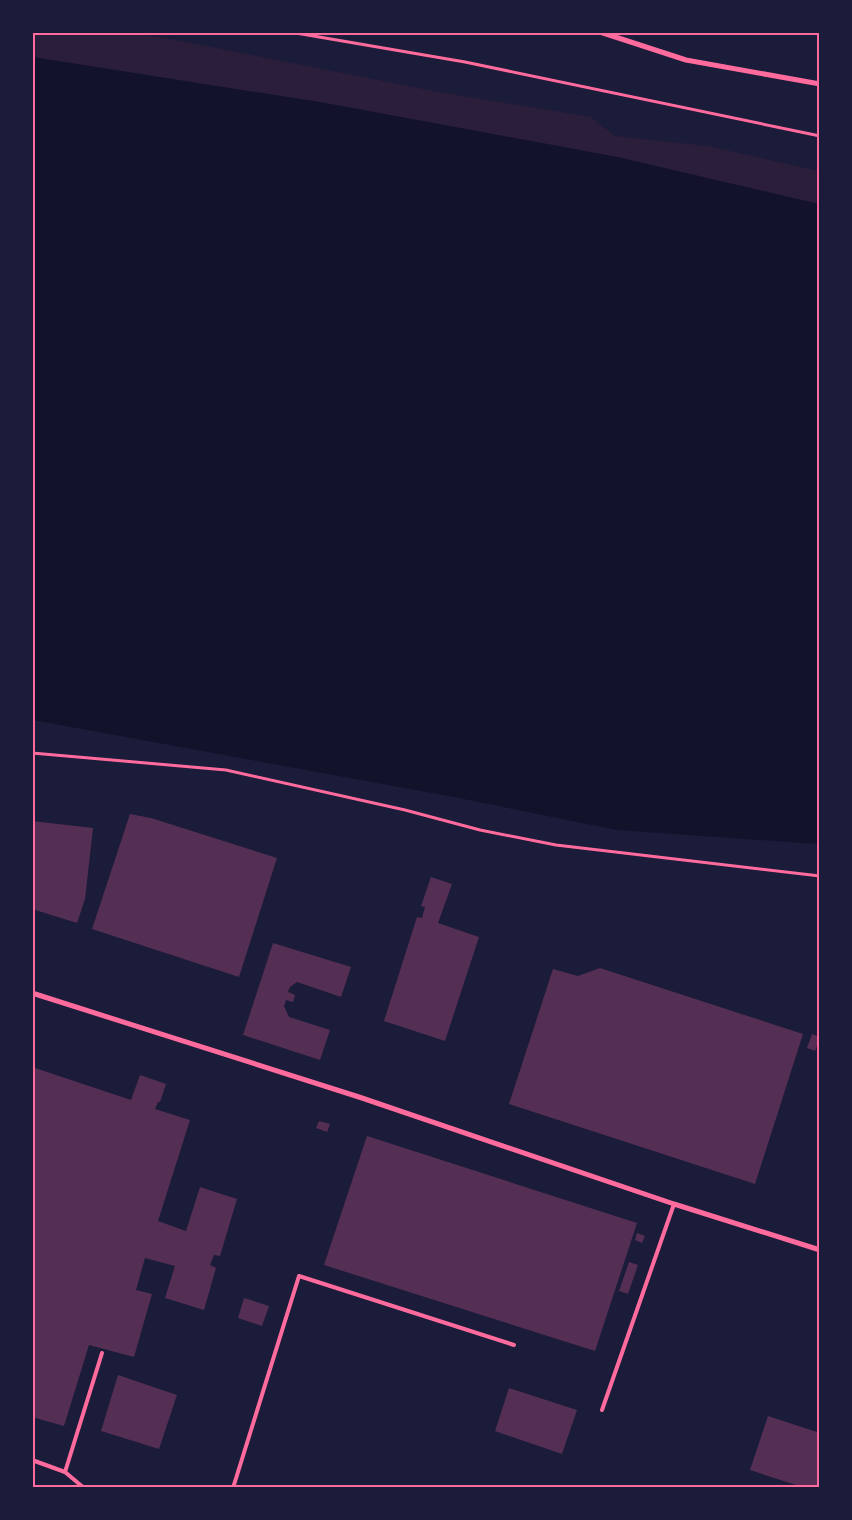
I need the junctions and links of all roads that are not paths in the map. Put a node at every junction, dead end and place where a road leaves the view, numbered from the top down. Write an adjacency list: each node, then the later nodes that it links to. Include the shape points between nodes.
1 (600, 32): 2 (street, via 686,60)
2 (820, 84)
3 (32, 993): 4 (street, via 360,1097)
4 (674, 1204): 5 (street); 8 (lane)
5 (820, 1250)
6 (514, 1345): 12 (lane, via 299,1276)
7 (102, 1353): 10 (lane)
8 (602, 1410)
9 (32, 1460): 10 (lane)
10 (66, 1472): 11 (lane)
11 (84, 1488)
12 (233, 1488)

